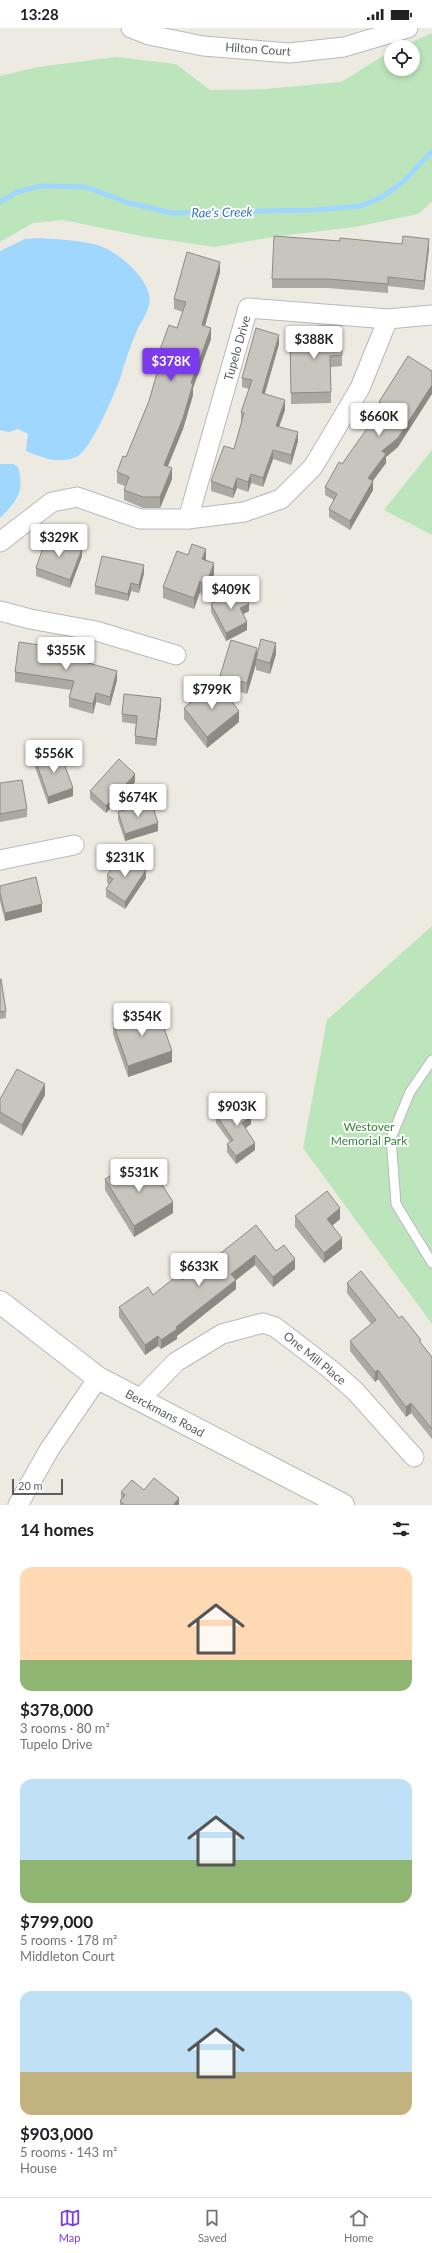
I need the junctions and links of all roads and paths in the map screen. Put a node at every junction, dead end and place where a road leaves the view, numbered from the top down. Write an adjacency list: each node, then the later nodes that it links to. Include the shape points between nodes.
1 (131, 28): 2 (street, Hilton Court, via 149,35 203,46 289,53 344,47)
2 (408, 28)
3 (432, 315): 4 (street, Tupelo Drive)
4 (388, 319): 5 (street, via 360,388 312,467 281,499 244,512); 5 (street, Tupelo Drive, via 248,308)
5 (188, 519): 6 (street, via 140,518 77,497 52,502)
6 (0, 542)
7 (0, 611): 8 (street, via 96,631)
8 (176, 656)
9 (74, 845): 10 (street)
10 (0, 860)
11 (432, 1060): 12 (lane, via 410,1092 391,1138 396,1204)
12 (432, 1263)
13 (0, 1302): 14 (main road, Berckmans Road)
14 (98, 1378): 15 (main road, Berckmans Road); 17 (street, via 49,1450)
15 (139, 1400): 16 (street, One Mill Place, via 176,1362 222,1334 263,1323 276,1327 355,1391); 18 (main road, Berckmans Road)
16 (414, 1457)
17 (18, 1505)
18 (343, 1505)

